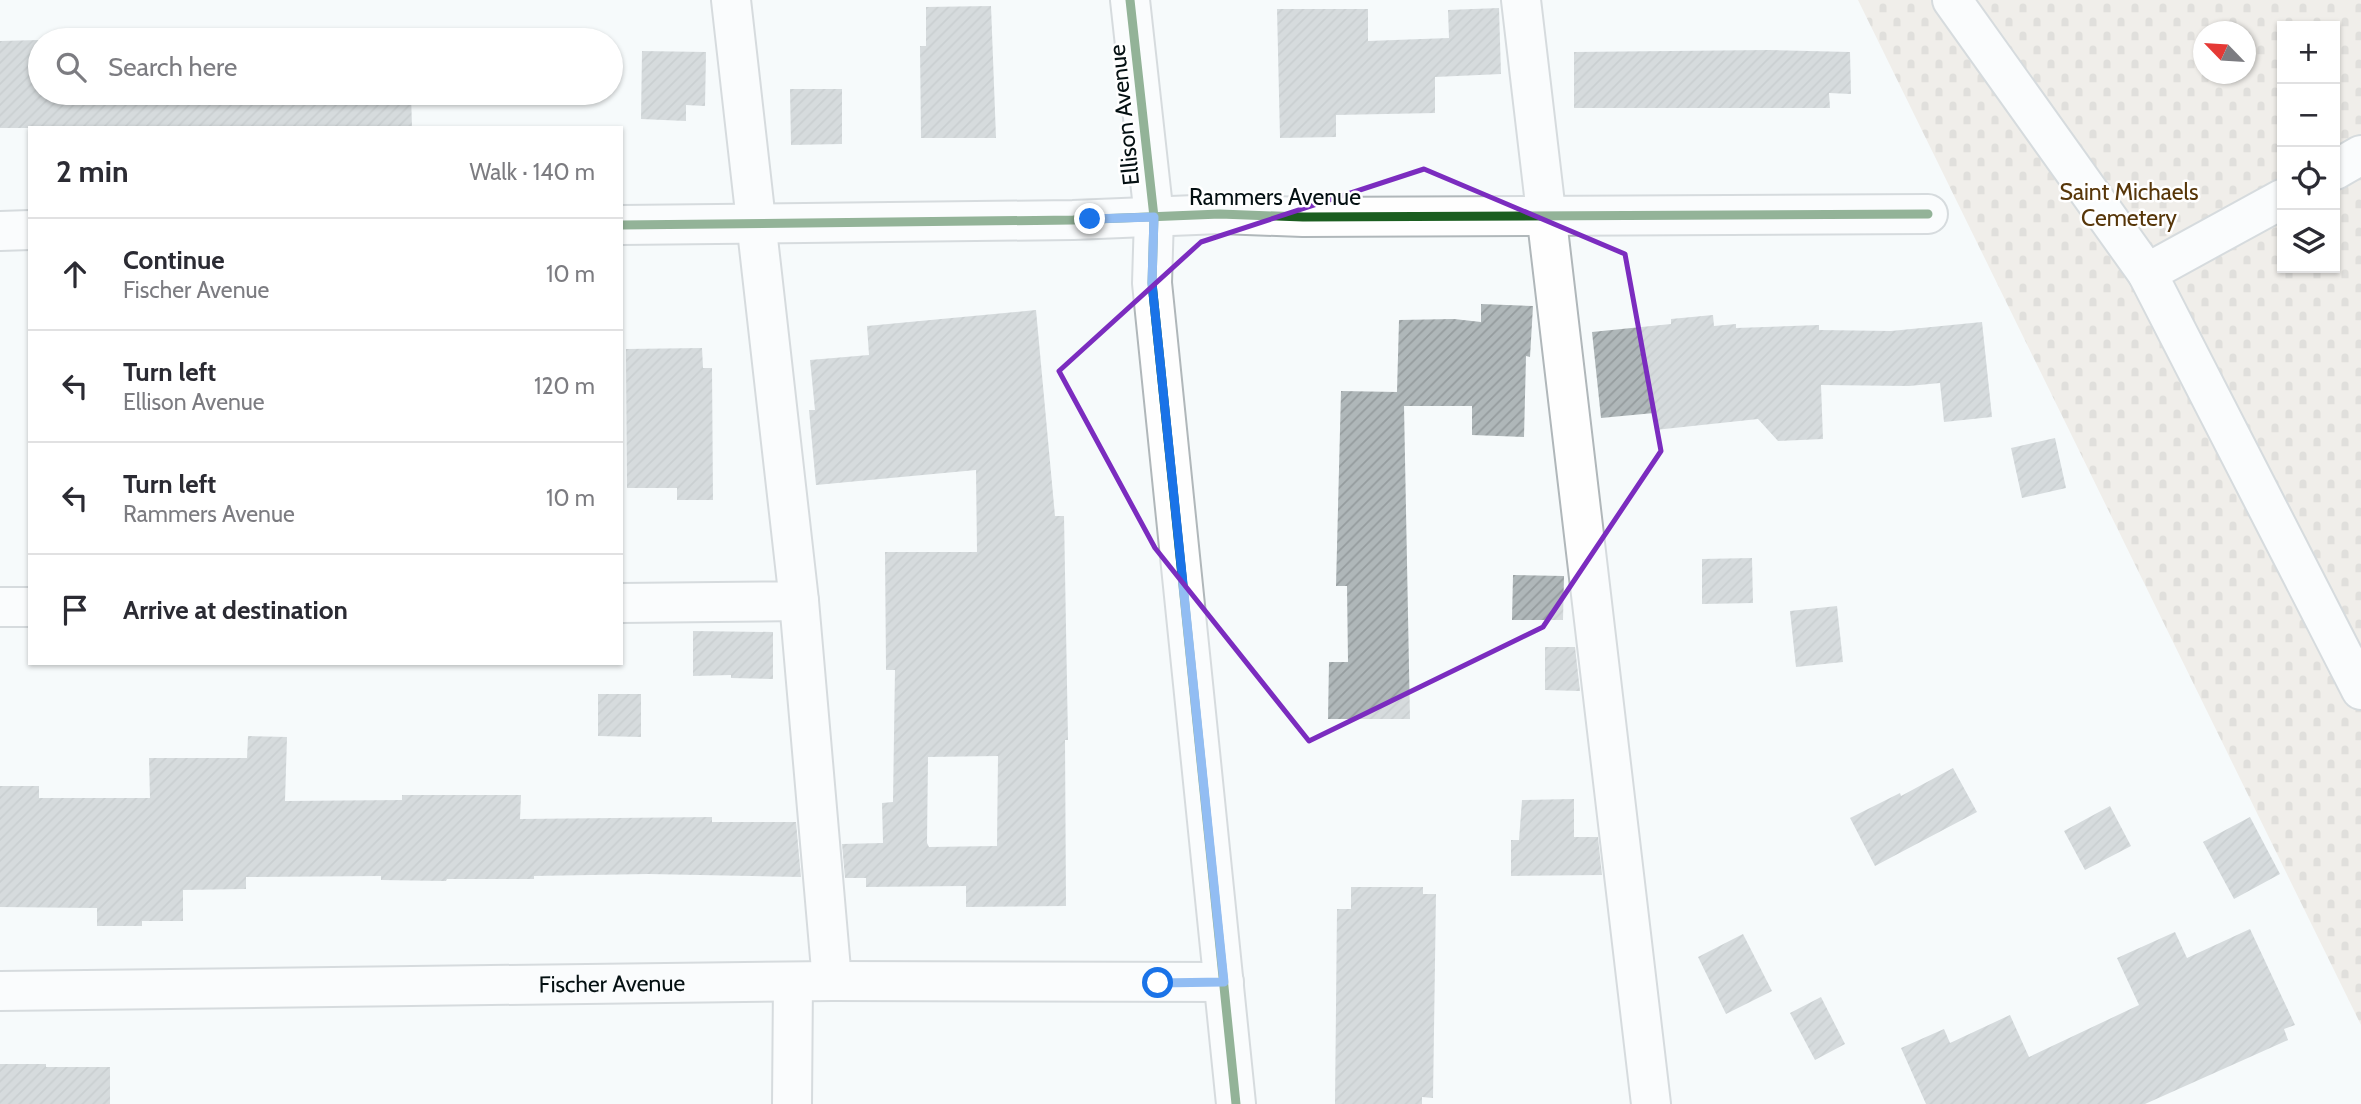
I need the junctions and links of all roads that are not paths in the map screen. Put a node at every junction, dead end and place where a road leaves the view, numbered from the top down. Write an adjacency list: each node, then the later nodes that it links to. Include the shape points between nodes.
1 (732, 0): 11 (street)
2 (1130, 0): 10 (street, Ellison Avenue)
3 (1521, 0): 9 (street)
4 (1952, 0): 15 (street)
5 (2361, 155): 6 (street)
6 (2340, 167)
7 (2277, 202): 15 (street)
8 (1928, 214): 9 (street, Rammers Avenue)
9 (1547, 216): 10 (street, Rammers Avenue); 27 (street)
10 (1154, 217): 11 (street, Rammers Avenue); 23 (street, Ellison Avenue, via 1152,283)
11 (756, 223): 12 (street, Rammers Avenue); 16 (street)
12 (623, 225)
13 (0, 230): 14 (street)
14 (28, 230)
15 (2147, 273): 20 (street)
16 (799, 601): 17 (street); 21 (street)
17 (623, 603)
18 (0, 607): 19 (street)
19 (28, 607)
20 (2361, 690)
21 (832, 981): 22 (street, Fischer Avenue); 23 (street, Fischer Avenue)
22 (793, 982): 24 (street, Fischer Avenue); 25 (street)
23 (1224, 982): 26 (street, Ellison Avenue)
24 (0, 991)
25 (792, 1104)
26 (1236, 1104)
27 (1651, 1104)

